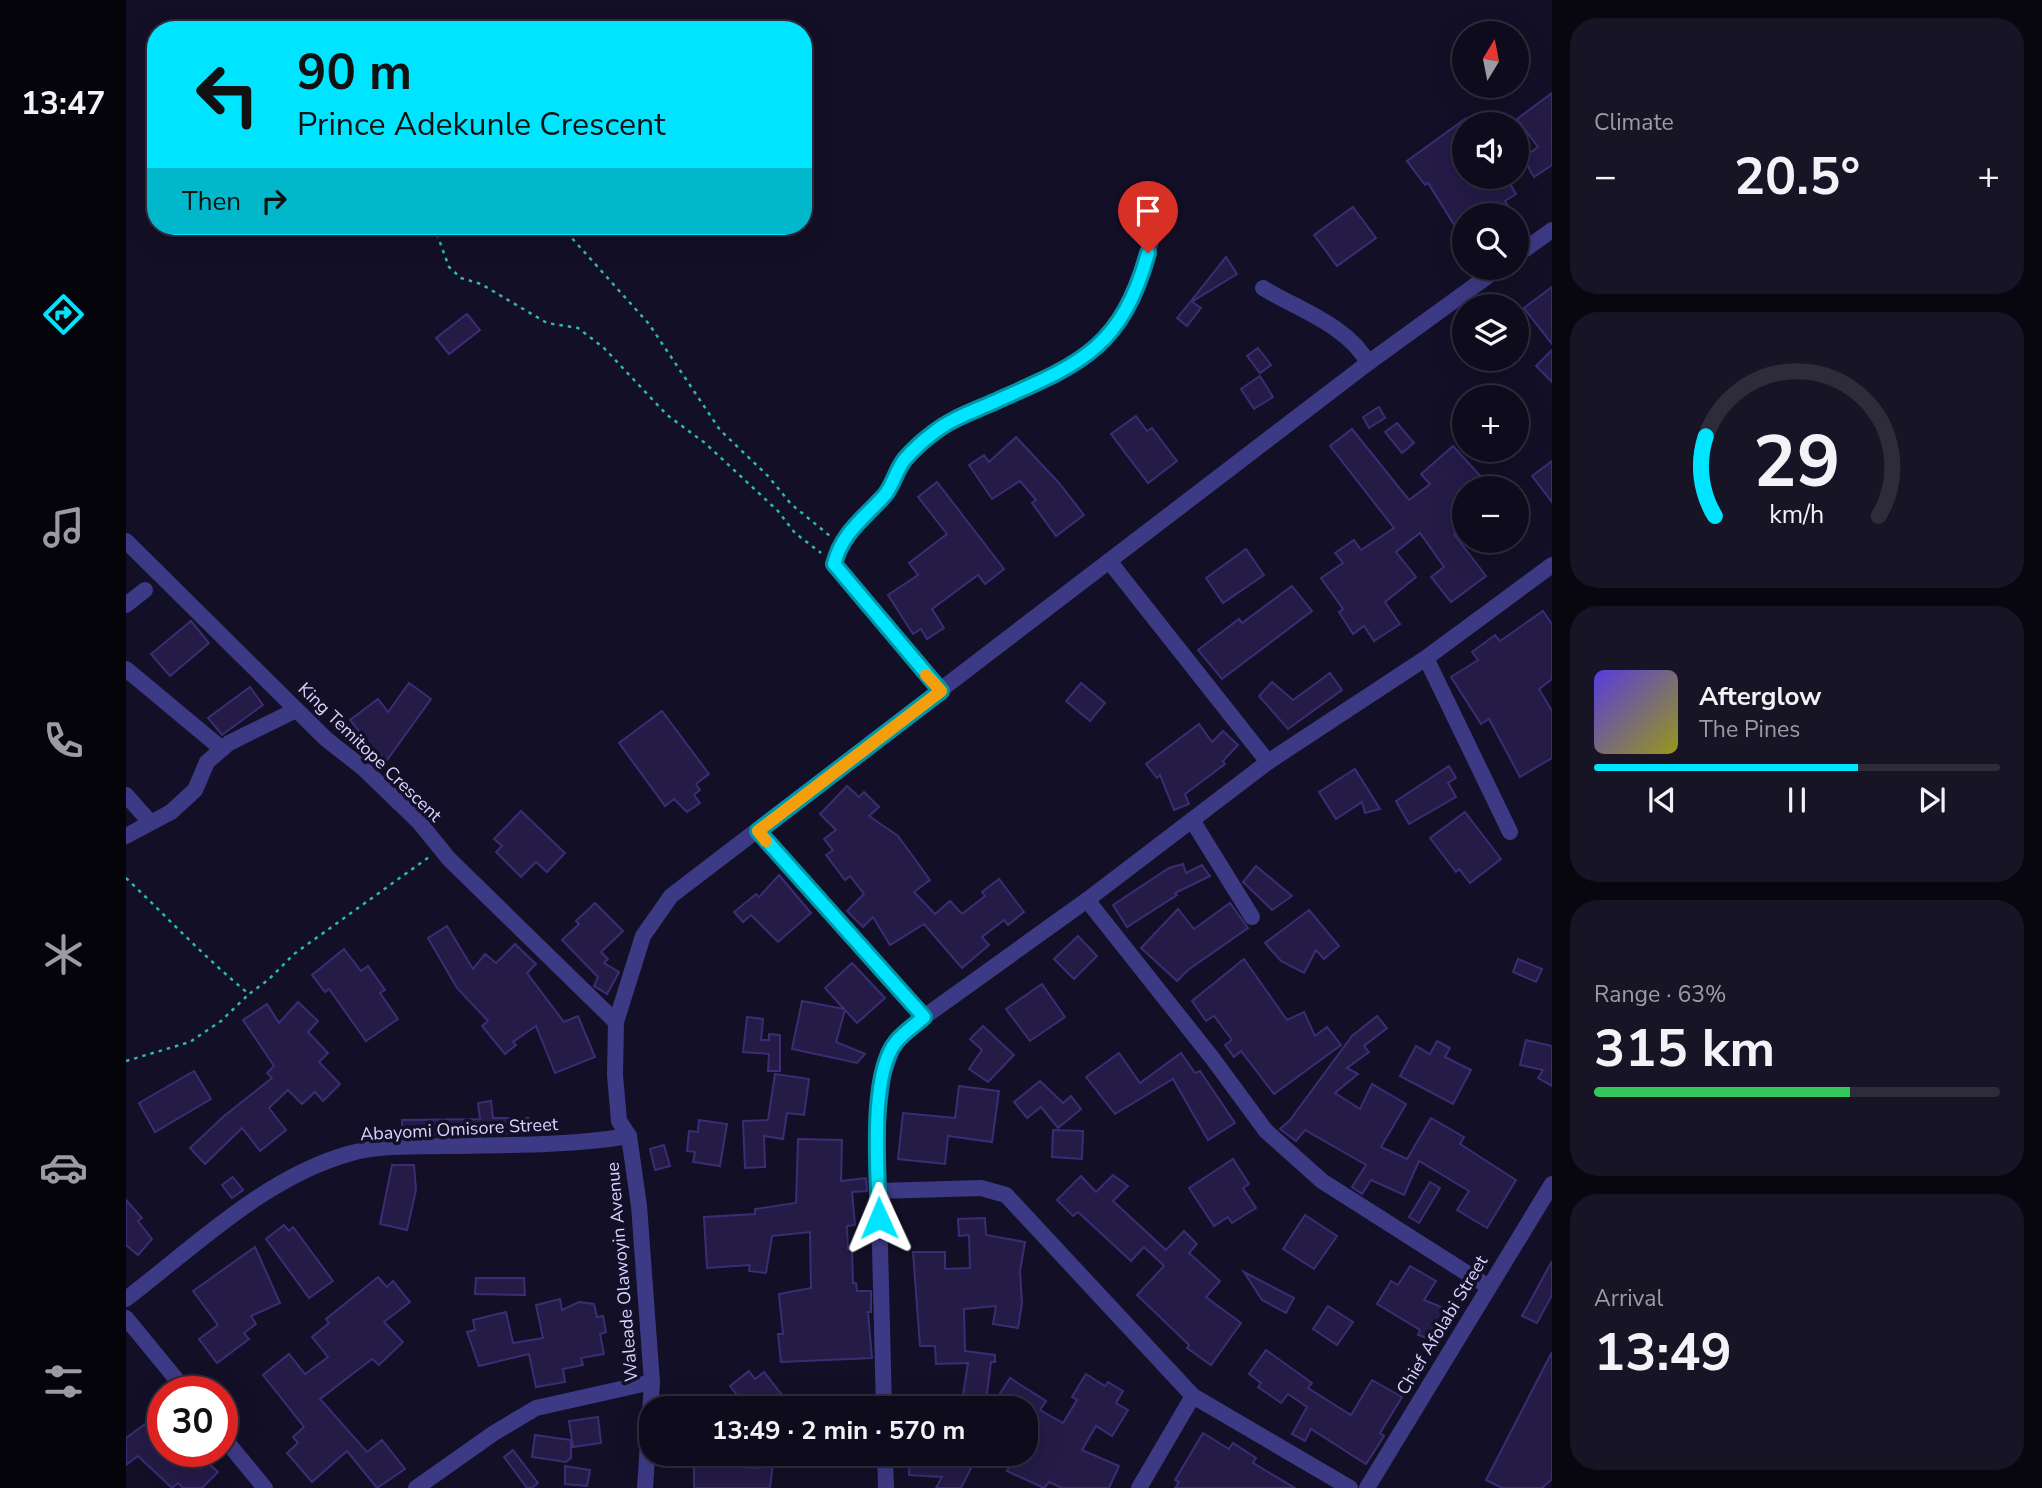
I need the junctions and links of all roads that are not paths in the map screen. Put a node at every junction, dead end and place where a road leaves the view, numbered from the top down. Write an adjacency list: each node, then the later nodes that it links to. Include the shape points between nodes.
1 (1154, 225): 14 (street, via 1128,305 1095,351 932,433 905,459 886,494 851,527 836,556)
2 (1552, 230): 3 (street)
3 (1529, 246)
4 (1482, 280): 6 (street, Waleade Olawoyin Avenue)
5 (1263, 288): 6 (street, via 1349,339)
6 (1368, 363): 8 (street, Waleade Olawoyin Avenue)
7 (126, 541): 15 (street, King Temitope Crescent)
8 (1109, 561): 14 (street, Waleade Olawoyin Avenue); 17 (street)
9 (1552, 565): 12 (street)
10 (145, 590): 11 (street)
11 (126, 604)
12 (1426, 658): 17 (street); 22 (street)
13 (126, 669): 16 (street)
14 (941, 691): 21 (street, Waleade Olawoyin Avenue)
15 (296, 710): 16 (street); 27 (street, King Temitope Crescent, via 419,822 440,849)
16 (222, 749): 20 (street, via 207,762 195,790 171,812)
17 (1268, 762): 19 (street)
18 (126, 795): 20 (street)
19 (1192, 820): 24 (street); 25 (street)
20 (150, 822): 23 (street)
21 (758, 831): 26 (street); 27 (street, Waleade Olawoyin Avenue, via 671,896 643,936)
22 (1510, 832)
23 (126, 836)
24 (1087, 900): 26 (street); 31 (street, via 1266,1131 1322,1181)
25 (1252, 917)
26 (924, 1017): 30 (street, via 894,1044 883,1075 877,1125)
27 (616, 1022): 28 (street, Waleade Olawoyin Avenue, via 619,1121)
28 (629, 1136): 32 (street, Abayomi Omisore Street, via 585,1142 398,1147 349,1154 295,1175); 35 (street, Waleade Olawoyin Avenue)
29 (1552, 1184): 31 (street, Chief Afolabi Street)
30 (879, 1191): 36 (street); 37 (street, via 981,1188 1006,1195)
31 (1487, 1286): 46 (street, Chief Afolabi Street)
32 (126, 1299)
33 (126, 1318): 34 (street)
34 (174, 1376)
35 (652, 1382): 41 (street, via 536,1408); 42 (street, Waleade Olawoyin Avenue)
36 (884, 1396)
37 (1192, 1396): 44 (street); 45 (street)
38 (238, 1455): 40 (street)
39 (885, 1466): 43 (street)
40 (265, 1488)
41 (416, 1488)
42 (645, 1488)
43 (886, 1488)
44 (1139, 1488)
45 (1350, 1488)
46 (1367, 1488)

